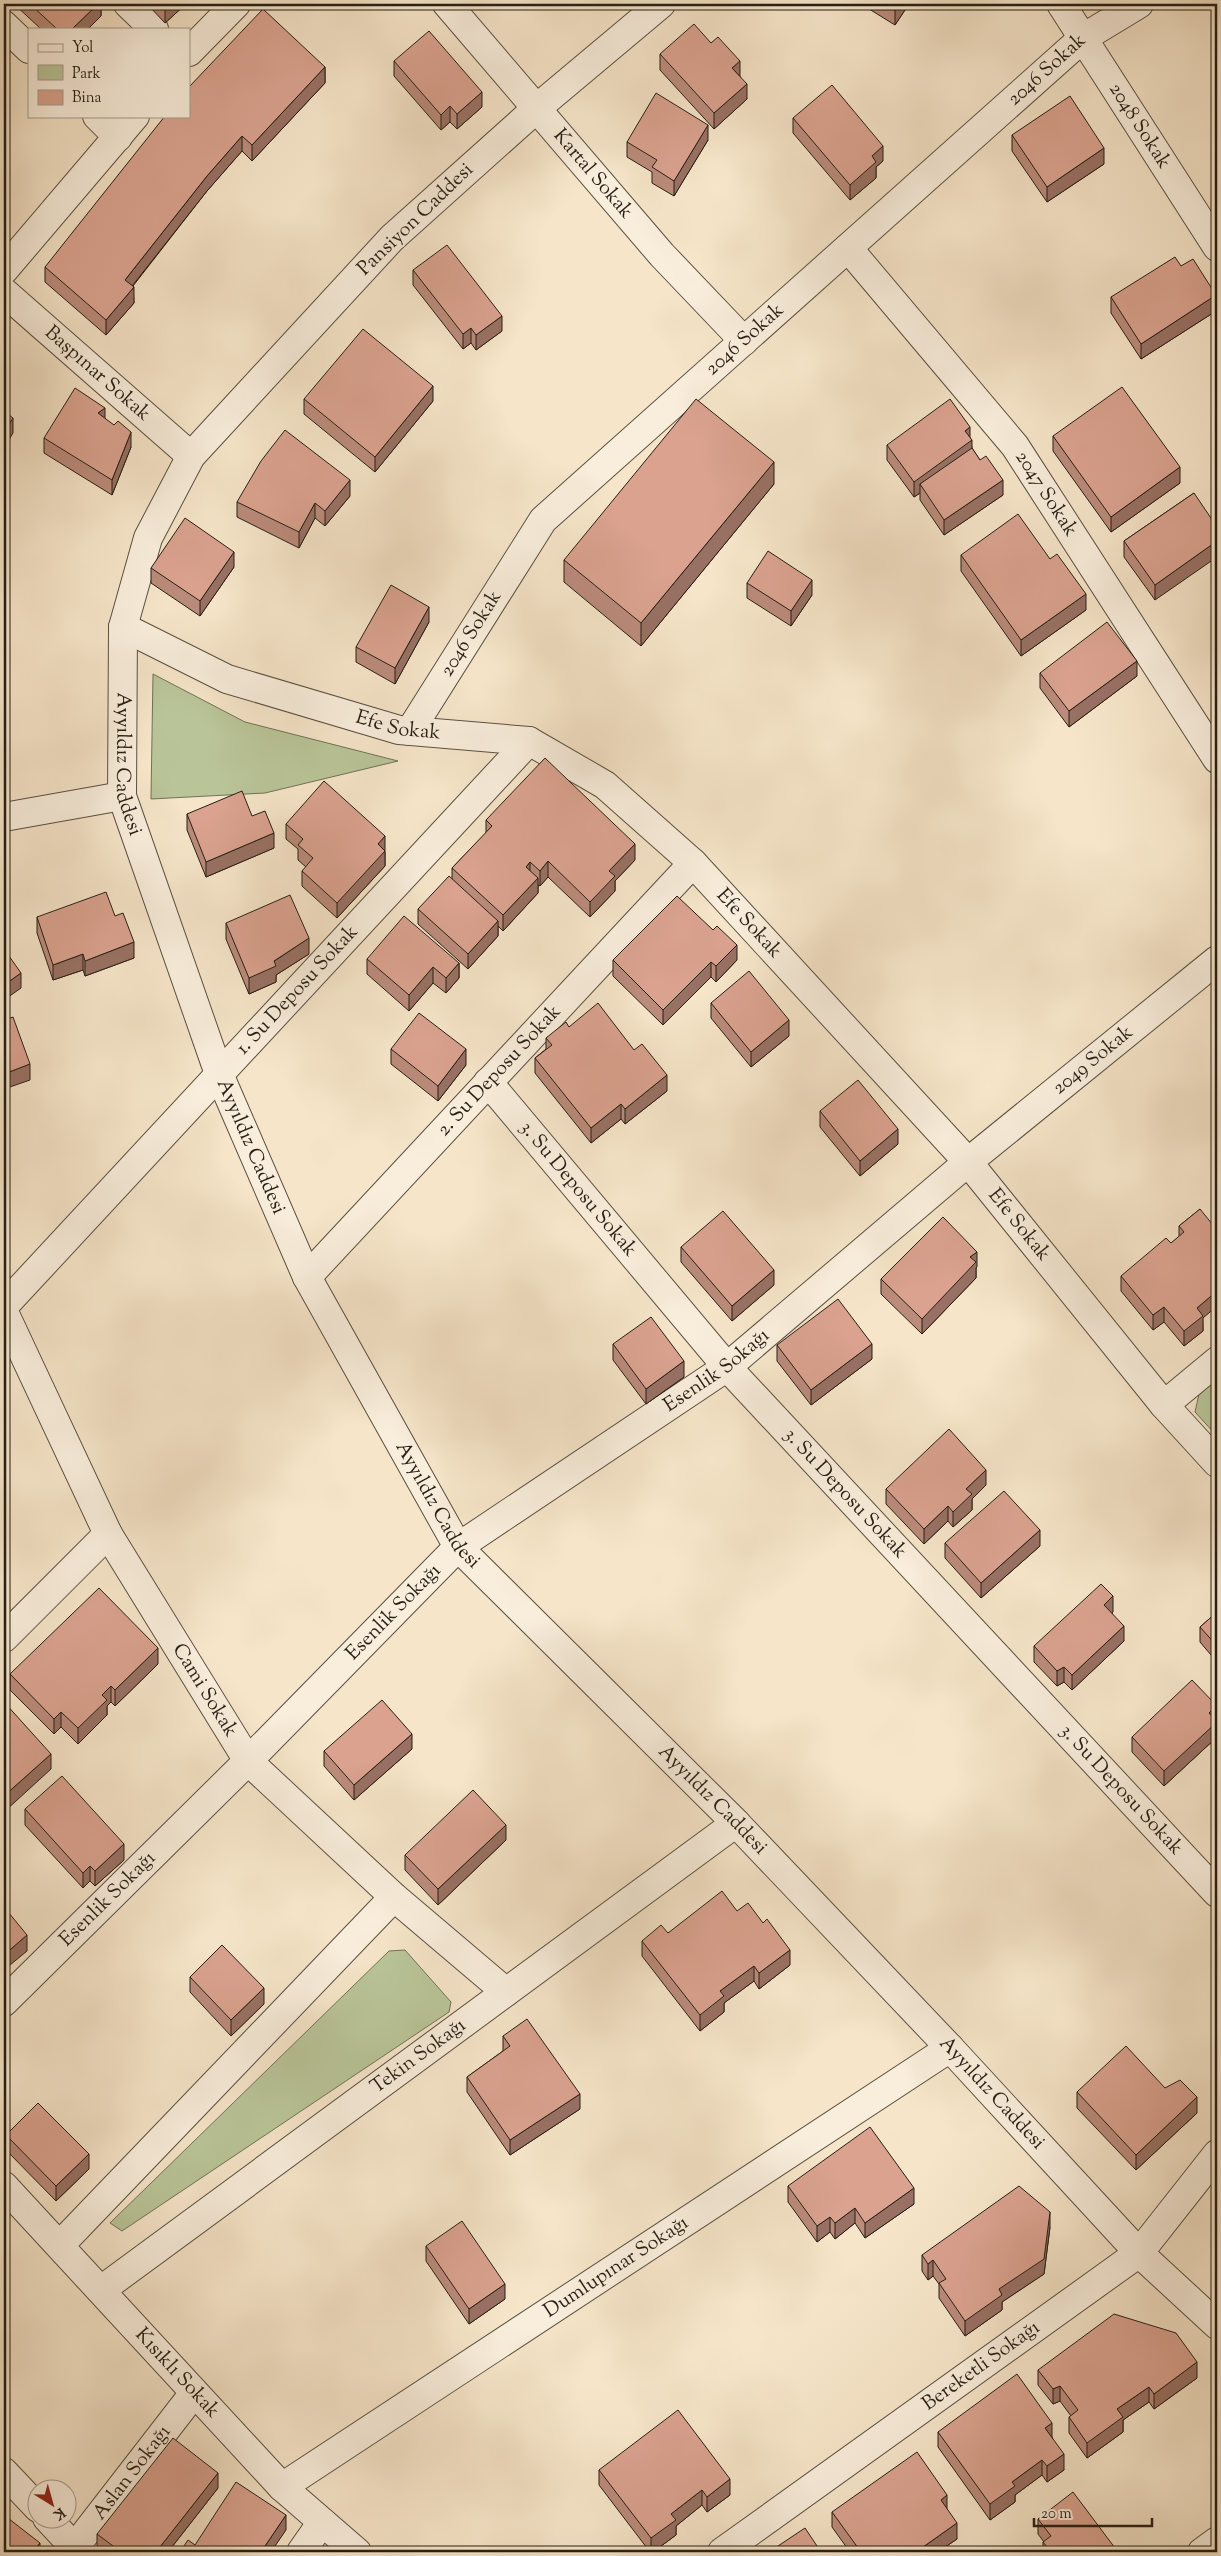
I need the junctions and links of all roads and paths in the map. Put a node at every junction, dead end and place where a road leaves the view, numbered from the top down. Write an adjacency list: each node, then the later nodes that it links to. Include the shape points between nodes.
1 (128, 4): 8 (street)
2 (236, 4): 11 (street)
3 (447, 4): 12 (street, Kartal Sokak)
4 (660, 4): 12 (street, Pansiyon Caddesi)
5 (1061, 4): 9 (street, 2048 Sokak)
6 (1139, 4): 9 (street, 2046 Sokak)
7 (4, 25): 10 (street)
8 (153, 28)
9 (1083, 38): 15 (street, 2048 Sokak); 16 (street, 2046 Sokak)
10 (28, 48)
11 (190, 51)
12 (537, 108): 19 (street, Kartal Sokak, via 662,255); 20 (street, Pansiyon Caddesi, via 392,238)
13 (103, 118): 14 (street)
14 (127, 126): 17 (street)
15 (1217, 247)
16 (848, 248): 19 (street, 2046 Sokak); 24 (street, 2047 Sokak, via 1015,446)
17 (4, 270)
18 (4, 292): 20 (street, Başpınar Sokak)
19 (744, 341): 22 (street, 2046 Sokak, via 543,520)
20 (191, 456): 21 (street, Ayyıldız Caddesi, via 148,538)
21 (122, 627): 22 (street, Efe Sokak, via 227,679); 25 (street, Ayyıldız Caddesi)
22 (410, 731): 23 (street, Efe Sokak)
23 (529, 741): 27 (street, Efe Sokak, via 605,785); 29 (street, 1. Su Deposu Sokak)
24 (1217, 759)
25 (122, 796): 26 (street); 29 (street, Ayyıldız Caddesi)
26 (4, 817)
27 (693, 863): 30 (street, 2. Su Deposu Sokak); 31 (street, Efe Sokak)
28 (1217, 960): 31 (street, 2049 Sokak)
29 (219, 1074): 32 (street, Ayyıldız Caddesi); 33 (street, 1. Su Deposu Sokak)
30 (488, 1082): 32 (street, 2. Su Deposu Sokak); 36 (street, 3. Su Deposu Sokak)
31 (968, 1162): 36 (street, Esenlik Sokağı); 37 (street, Efe Sokak)
32 (307, 1277): 40 (street, Ayyıldız Caddesi)
33 (4, 1306)
34 (4, 1312): 39 (street, Cami Sokak)
35 (1217, 1361): 37 (street)
36 (728, 1367): 40 (street, Esenlik Sokağı); 44 (street, 3. Su Deposu Sokak)
37 (1164, 1405): 38 (street, Efe Sokak)
38 (1217, 1463)
39 (108, 1534): 41 (street); 42 (street, Cami Sokak)
40 (458, 1547): 42 (street, Esenlik Sokağı); 43 (street, Ayyıldız Caddesi)
41 (4, 1638)
42 (248, 1761): 45 (street, Cami Sokak); 47 (street, Esenlik Sokağı)
43 (736, 1823): 46 (street, Tekin Sokağı); 48 (street, Ayyıldız Caddesi)
44 (1217, 1893)
45 (394, 1897): 46 (street, Cami Sokak); 51 (street)
46 (506, 1992): 53 (street, Tekin Sokağı)
47 (4, 2002)
48 (950, 2048): 52 (street, Ayyıldız Caddesi); 57 (street, Dumlupınar Sokağı)
49 (1217, 2154): 52 (street, Bereketli Sokağı)
50 (4, 2186): 51 (street, Kısıklı Sokak)
51 (60, 2245): 53 (street, Kısıklı Sokak)
52 (1139, 2253): 54 (street, Ayyıldız Caddesi); 65 (street, Bereketli Sokağı)
53 (101, 2290): 55 (street, Kısıklı Sokak)
54 (1217, 2325)
55 (194, 2393): 57 (street, Kısıklı Sokak); 62 (street, Aslan Sokağı)
56 (4, 2472): 58 (street)
57 (282, 2487): 59 (street, Kısıklı Sokak)
58 (28, 2497)
59 (322, 2522): 63 (street); 64 (street, Kısıklı Sokak)
60 (55, 2528): 62 (street)
61 (1217, 2541): 66 (street)
62 (73, 2550)
63 (301, 2552)
64 (358, 2552)
65 (722, 2552)
66 (1202, 2552)

